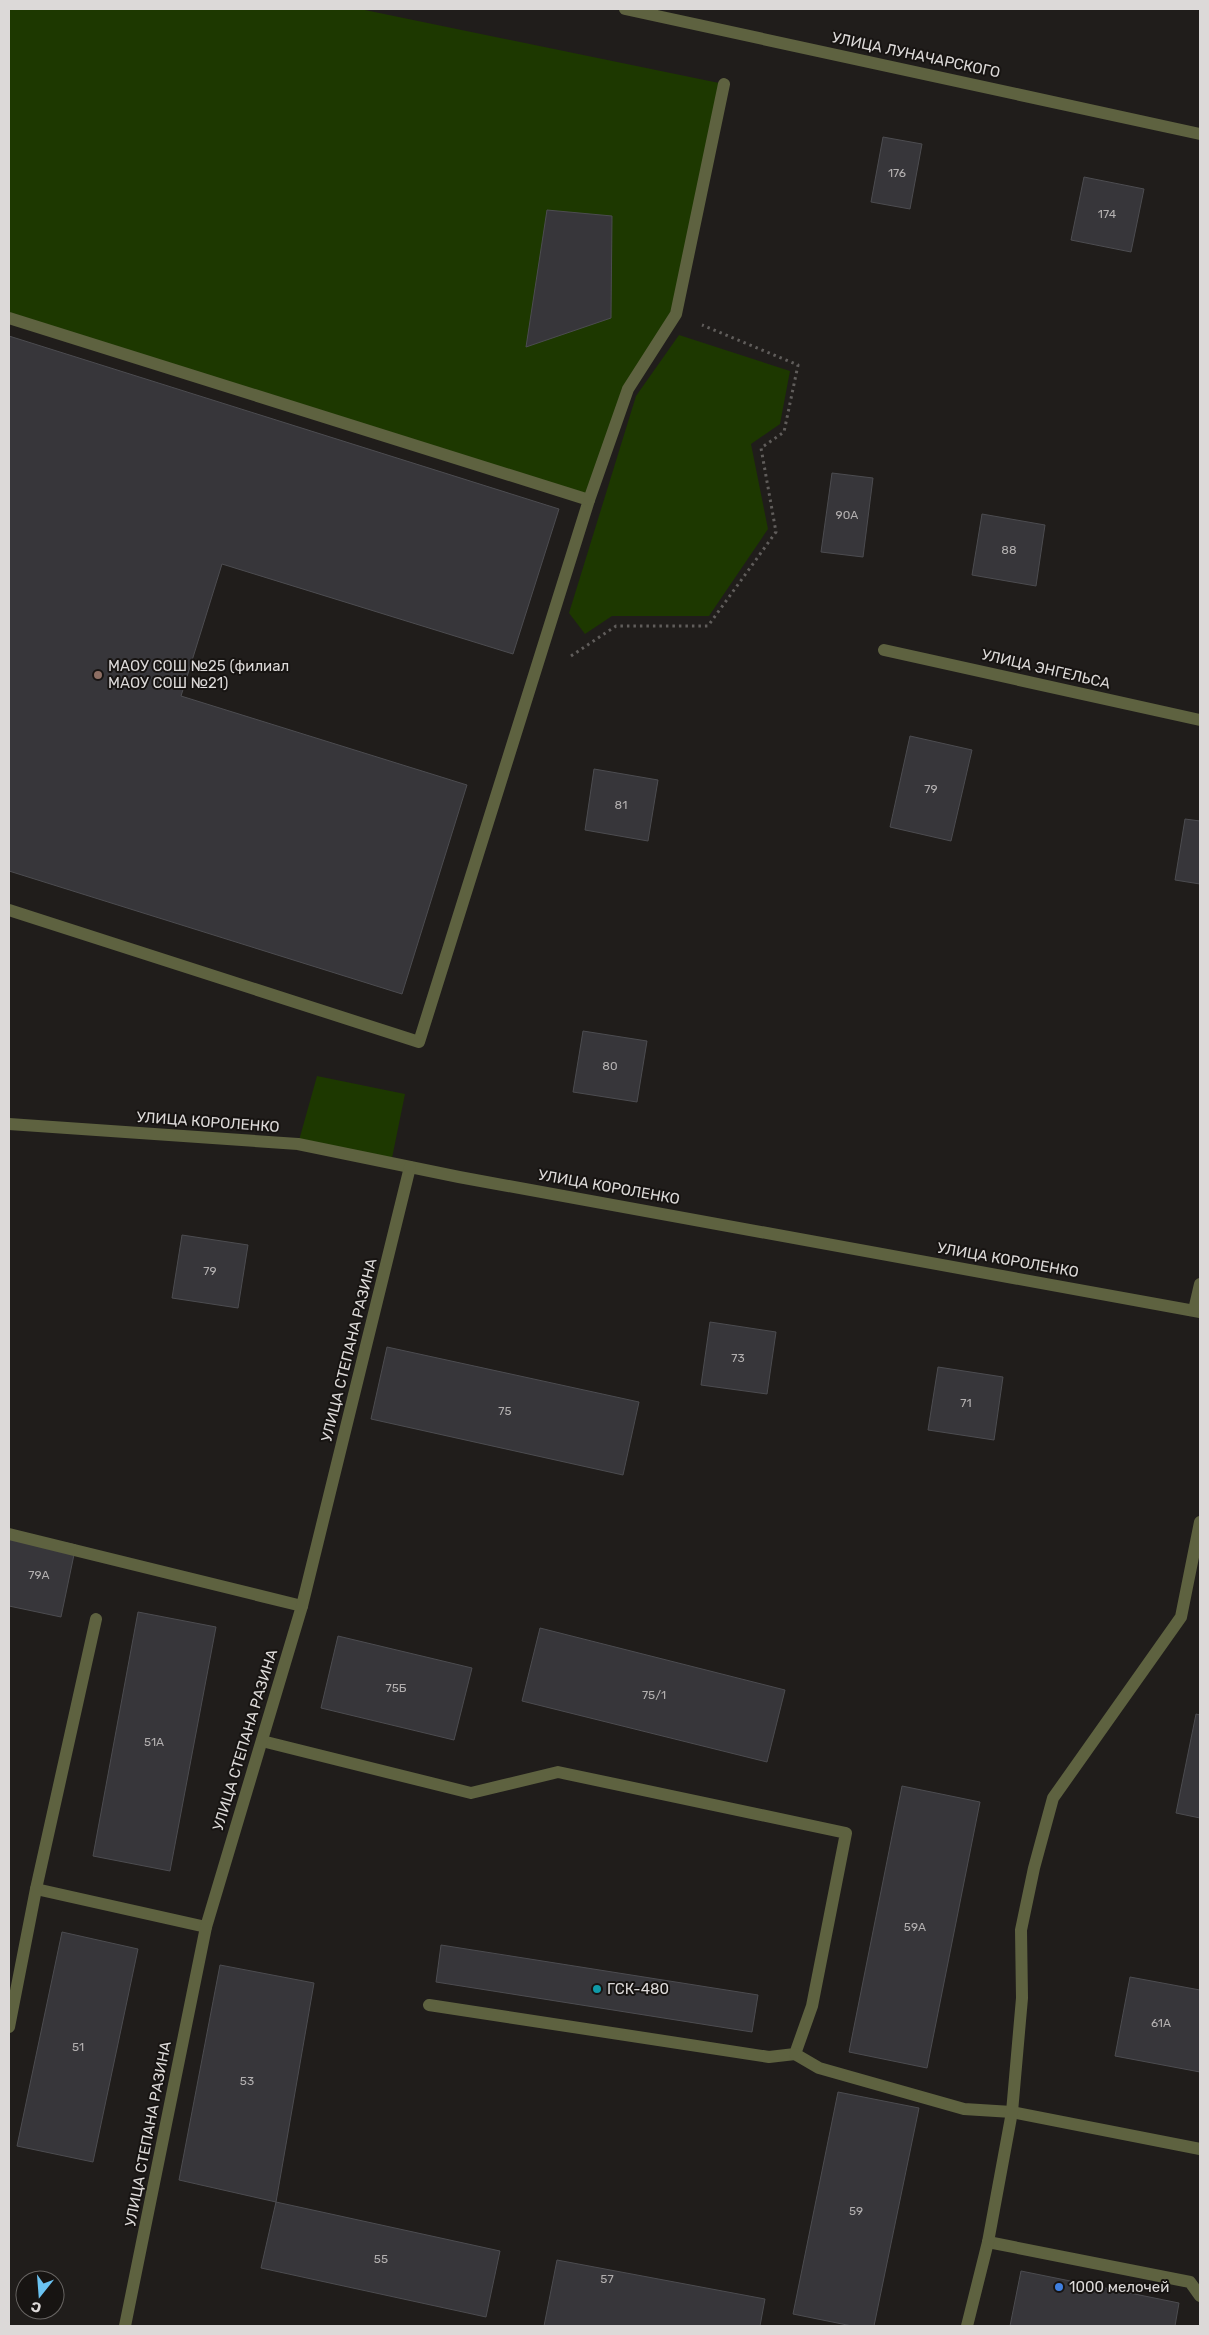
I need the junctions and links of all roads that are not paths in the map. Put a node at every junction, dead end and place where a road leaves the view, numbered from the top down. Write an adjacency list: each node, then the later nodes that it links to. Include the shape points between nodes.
1 (625, 9): 3 (street, УЛИЦА ЛУНАЧАРСКОГО)
2 (724, 84): 5 (street, via 676,314 628,389)
3 (1200, 134)
4 (9, 318): 5 (street)
5 (590, 500): 8 (street, via 419,1042)
6 (884, 650): 7 (street, УЛИЦА ЭНГЕЛЬСА)
7 (1200, 720)
8 (9, 910)
9 (9, 1124): 10 (street, УЛИЦА КОРОЛЕНКО, via 298,1144)
10 (410, 1166): 12 (street, УЛИЦА КОРОЛЕНКО); 15 (street, УЛИЦА СТЕПАНА РАЗИНА)
11 (1200, 1284): 12 (street)
12 (1197, 1311)
13 (1200, 1522): 23 (street, via 1182,1617 1054,1798 1021,1930 1022,1998)
14 (9, 1534): 15 (street)
15 (302, 1606): 17 (street, УЛИЦА СТЕПАНА РАЗИНА)
16 (96, 1619): 18 (street)
17 (262, 1741): 19 (street, УЛИЦА СТЕПАНА РАЗИНА); 22 (street, via 472,1793 558,1772 846,1834 812,2006)
18 (36, 1889): 19 (street); 21 (street)
19 (206, 1926): 27 (street, УЛИЦА СТЕПАНА РАЗИНА)
20 (429, 2005): 22 (street, via 769,2057)
21 (9, 2027)
22 (794, 2054): 23 (street, via 819,2068 964,2109)
23 (1012, 2112): 24 (street); 25 (street)
24 (1200, 2149)
25 (988, 2242): 26 (street, via 1190,2282); 28 (street)
26 (1200, 2296)
27 (125, 2326)
28 (967, 2326)

